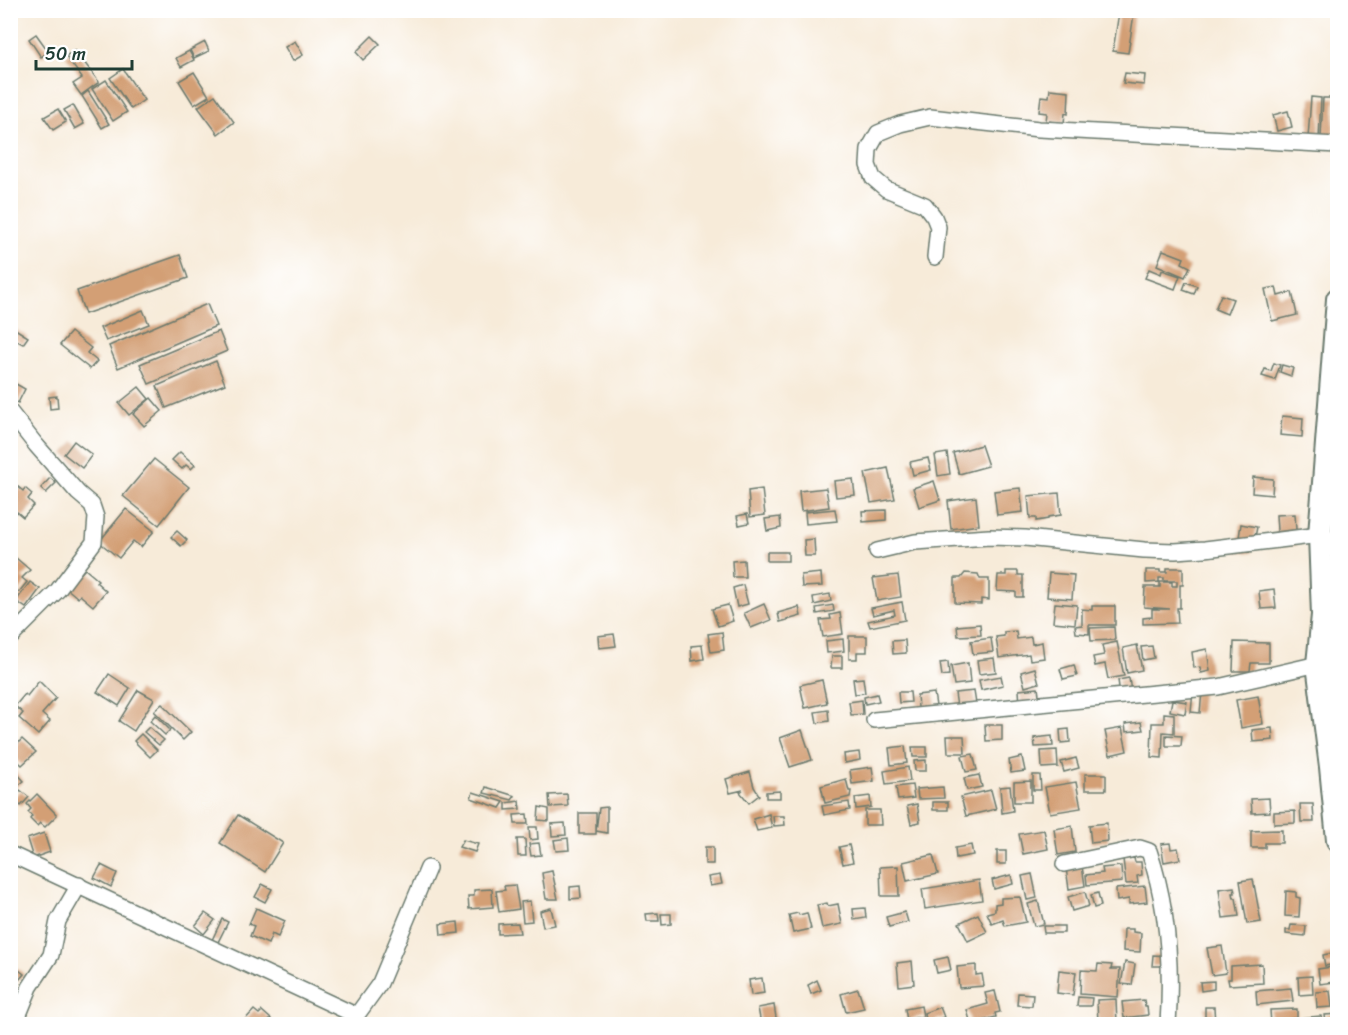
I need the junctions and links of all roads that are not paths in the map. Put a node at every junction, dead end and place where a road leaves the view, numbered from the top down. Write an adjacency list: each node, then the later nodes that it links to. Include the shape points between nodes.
1 (1338, 145): 2 (street, via 1039,129 930,117 900,124 878,133 869,149 868,165 873,178 886,189 925,206 934,216 938,227)
2 (935, 257)
3 (1338, 300): 5 (street)
4 (10, 412): 7 (street, via 92,505 96,518 94,542 58,590)
5 (1329, 539): 6 (street, via 1175,551 989,537 915,542); 8 (street)
6 (877, 551)
7 (10, 638)
8 (1318, 664): 9 (street, via 1218,687); 10 (street)
9 (874, 720)
10 (1334, 767): 11 (street)
11 (1337, 829)
12 (10, 854): 15 (street)
13 (1064, 864): 17 (street, via 1136,849 1149,851 1167,934)
14 (428, 868): 15 (street, via 380,984 359,1012 353,1014)
15 (79, 885): 16 (street, via 58,921 51,955 30,987)
16 (15, 1024)
17 (1168, 1024)

